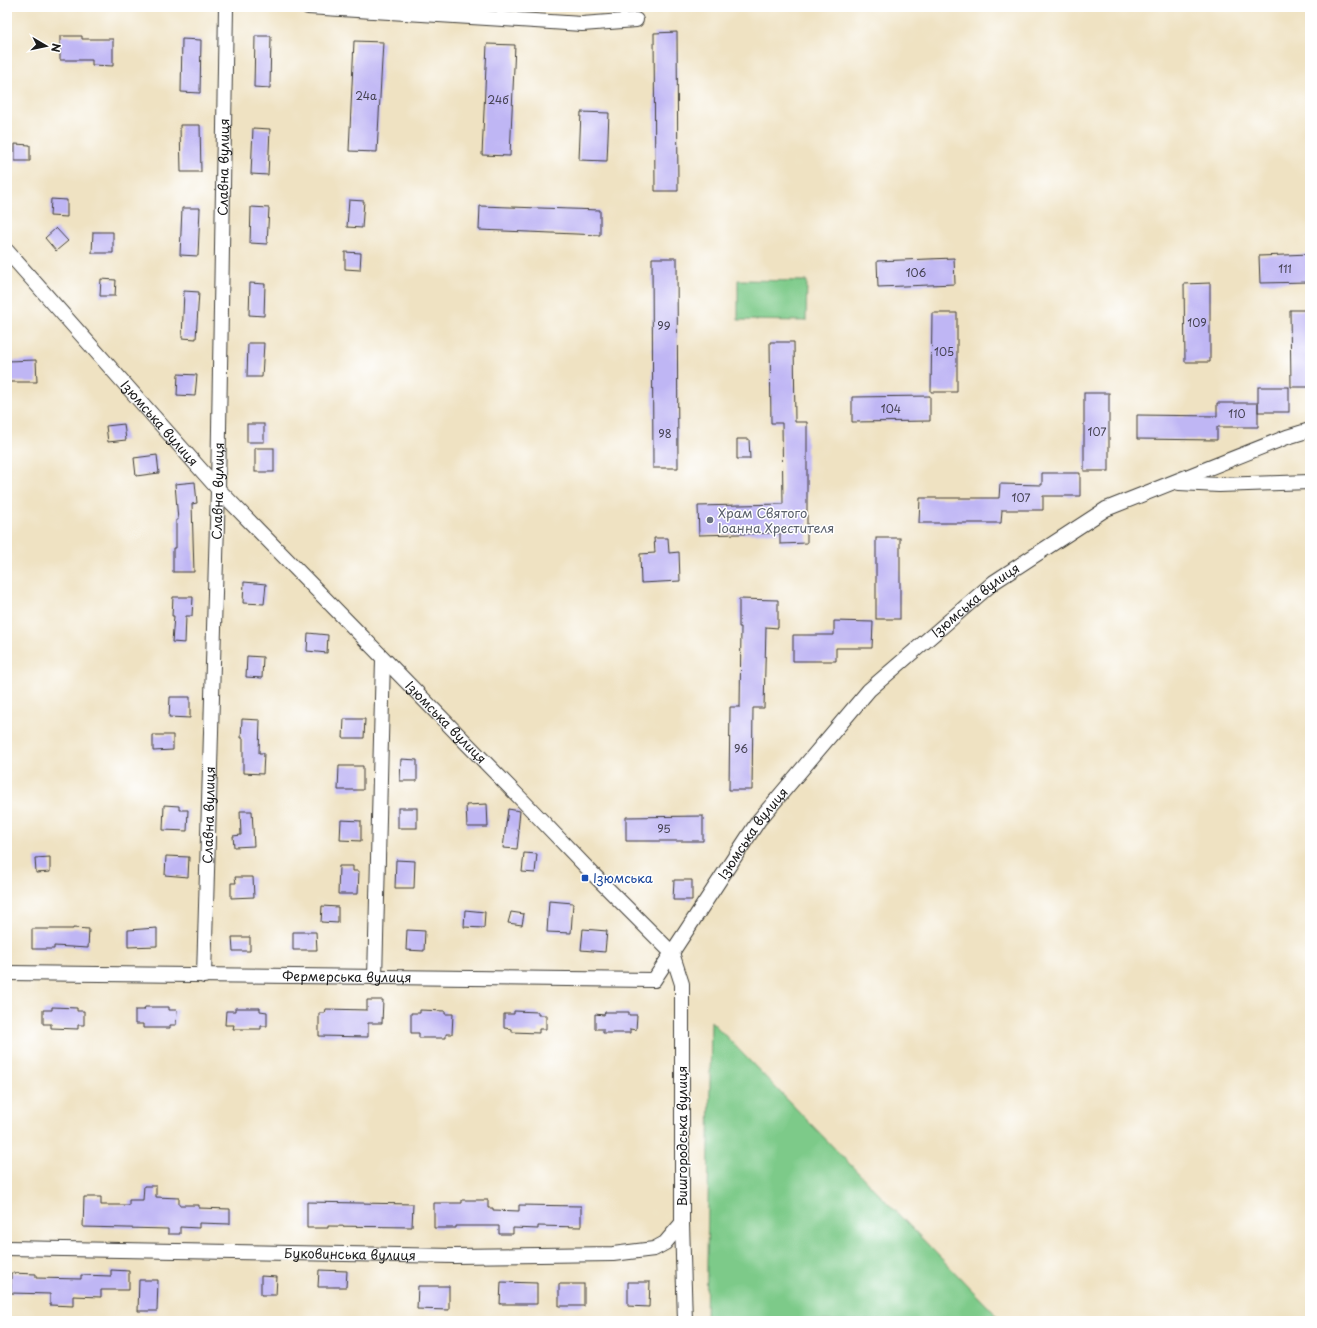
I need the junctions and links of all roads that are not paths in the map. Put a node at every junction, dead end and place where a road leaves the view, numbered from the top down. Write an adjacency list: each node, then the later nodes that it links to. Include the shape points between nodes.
1 (226, 7): 8 (street, Славна вулиця)
2 (308, 7): 3 (street, via 582,24)
3 (636, 20)
4 (7, 251): 8 (street, Ізюмська вулиця)
5 (1310, 430): 7 (street, Ізюмська вулиця)
6 (1310, 482): 7 (street, Ізюмська вулиця, via 1219,485)
7 (1174, 483): 10 (street, Ізюмська вулиця, via 1106,509 994,582 869,690 759,820)
8 (218, 489): 9 (street, Ізюмська вулиця); 12 (street, Славна вулиця)
9 (383, 659): 10 (street, Ізюмська вулиця); 13 (street, Ізюмська вулиця)
10 (672, 954): 13 (street, Фермерська вулиця, via 654,980); 14 (street, Вишгородська вулиця, via 682,984)
11 (7, 973): 12 (street, Фермерська вулиця)
12 (204, 976): 13 (street, Фермерська вулиця)
13 (376, 978)
14 (682, 1223): 15 (street, Буковинська вулиця, via 665,1243 654,1249 613,1254 454,1256); 16 (street, Вишгородська вулиця)
15 (7, 1248)
16 (685, 1321)

